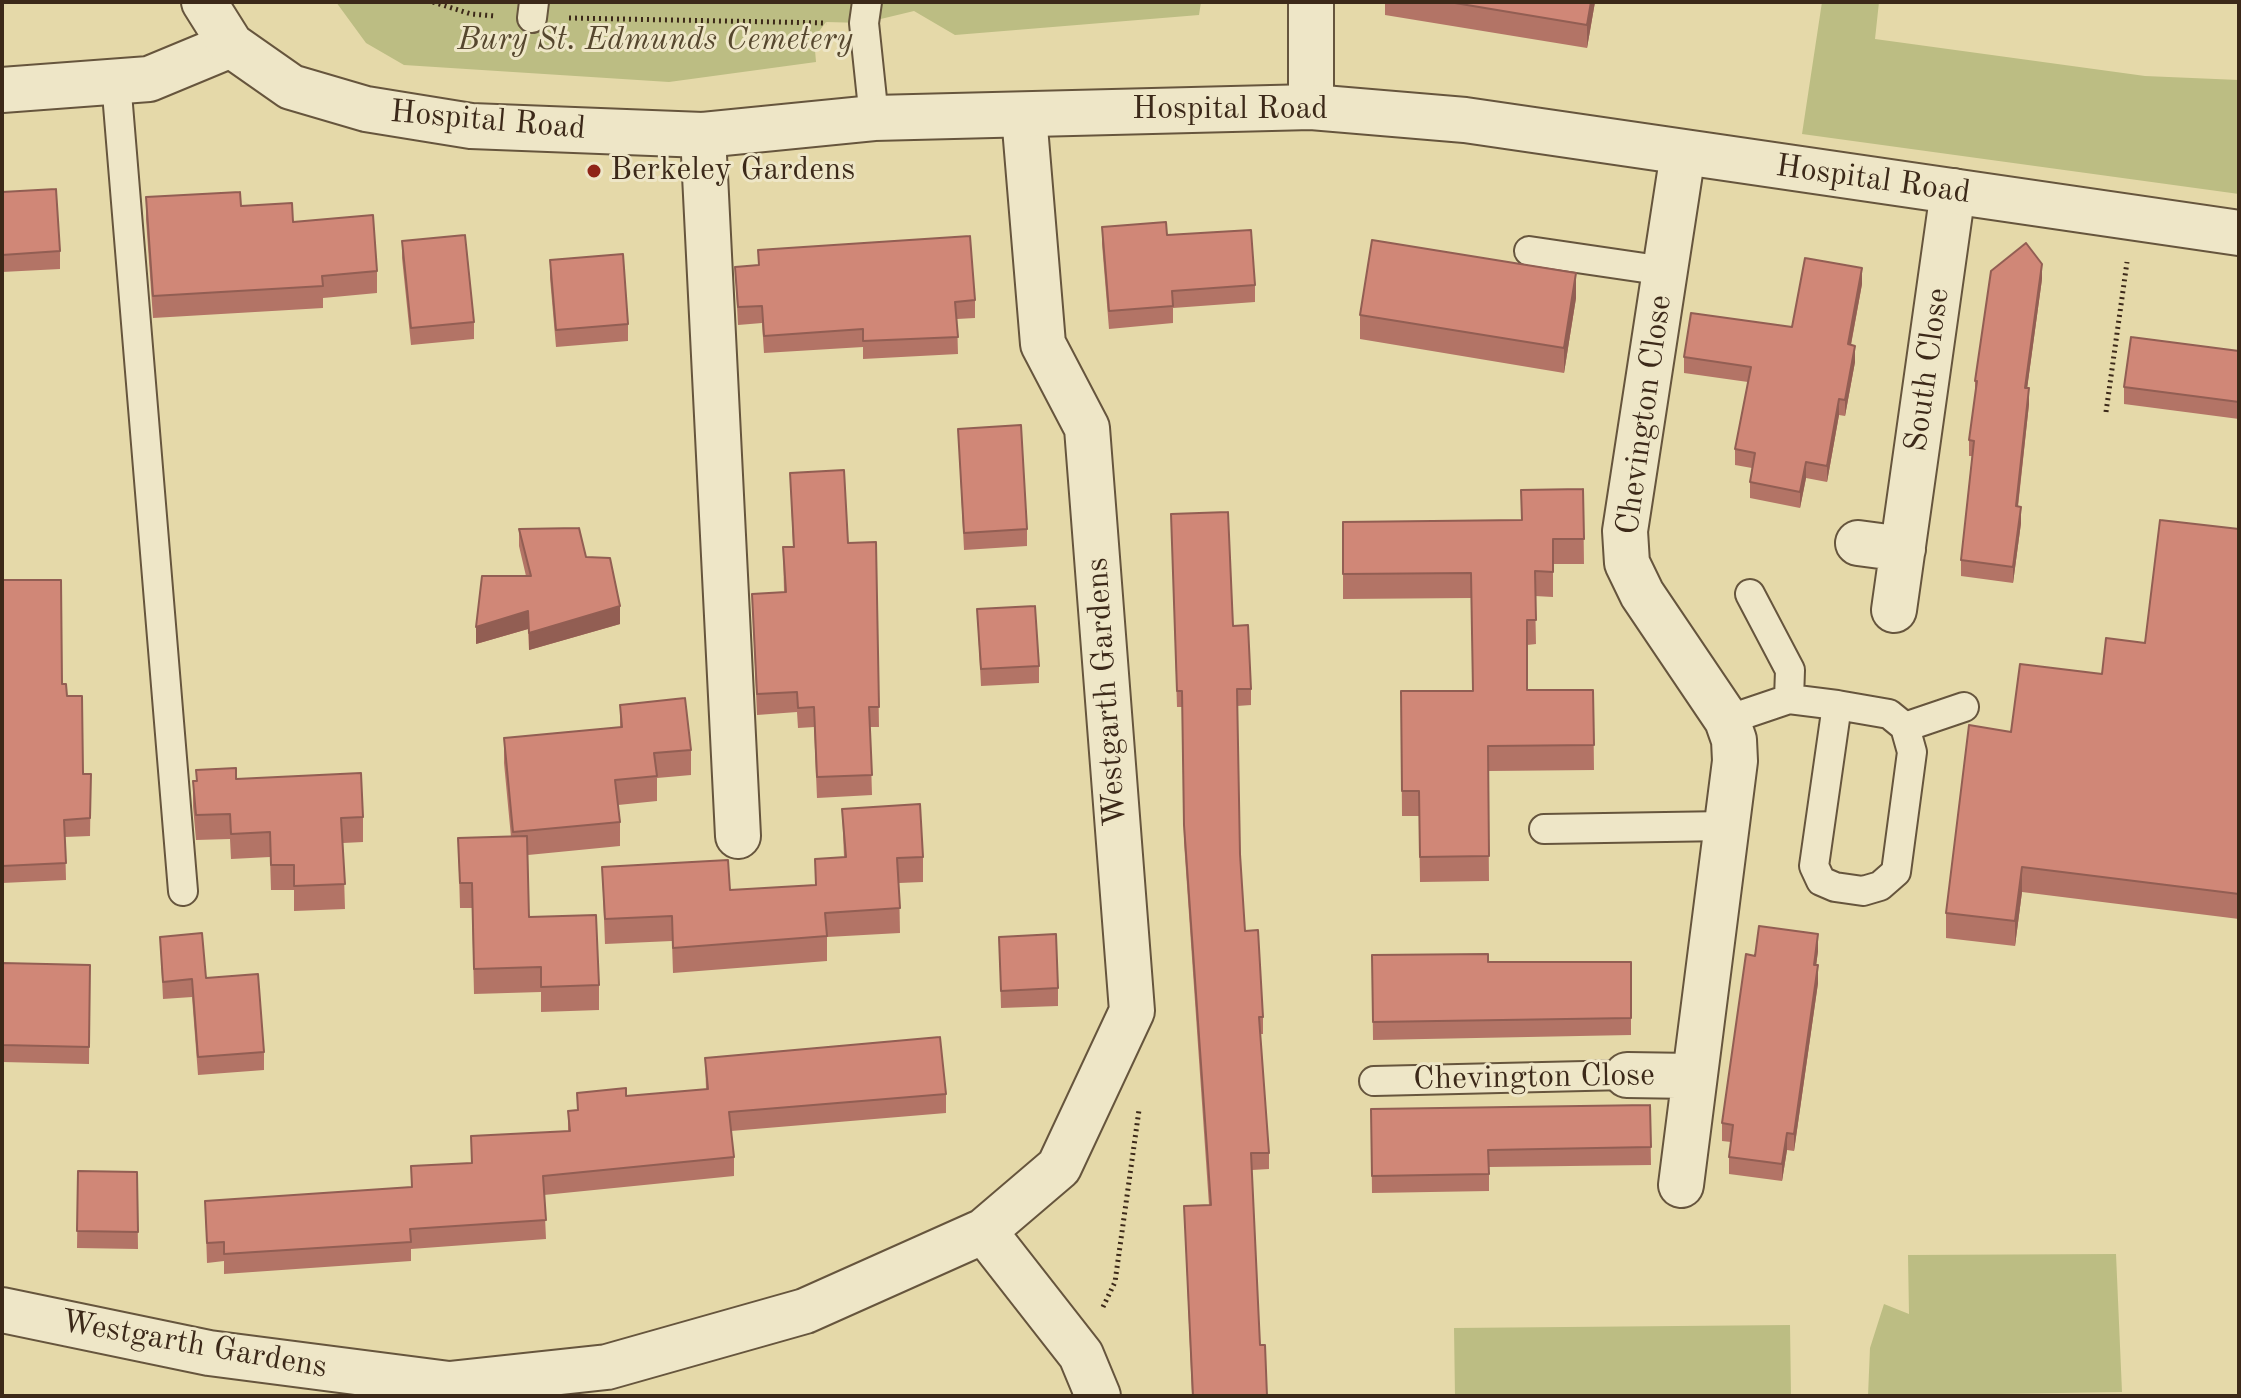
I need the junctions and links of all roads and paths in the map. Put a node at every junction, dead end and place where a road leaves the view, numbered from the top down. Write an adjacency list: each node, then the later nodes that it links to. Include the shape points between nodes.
1 (204, 2): 6 (street)
2 (433, 2): 4 (path, via 471,14)
3 (1311, 2): 9 (street)
4 (533, 10): 5 (path)
5 (865, 13): 11 (lane)
6 (231, 45): 7 (street, via 149,79); 12 (street, Hospital Road, via 291,87 366,109 471,126)
7 (116, 81): 8 (street); 32 (lane)
8 (2, 90)
9 (1311, 107): 10 (street, Hospital Road); 13 (street, Hospital Road, via 1465,120)
10 (1024, 115): 11 (street, Hospital Road); 38 (street, Westgarth Gardens, via 1043,344 1087,428 1132,1011 1059,1167)
11 (874, 118): 12 (street, Hospital Road)
12 (703, 135): 31 (street)
13 (1683, 153): 14 (street, Hospital Road); 18 (street, Chevington Close)
14 (1953, 191): 15 (street, Hospital Road); 21 (street, South Close)
15 (2133, 217): 16 (street, Hospital Road); 19 (path)
16 (2239, 233)
17 (1529, 251): 18 (lane)
18 (1665, 271): 27 (street, Chevington Close, via 1625,531 1627,563 1642,594)
19 (2106, 412)
20 (1858, 543): 21 (street)
21 (1903, 549): 23 (street, South Close)
22 (1750, 594): 24 (lane, via 1790,670)
23 (1894, 610)
24 (1789, 699): 25 (lane); 27 (lane)
25 (1837, 705): 28 (lane, via 1889,714); 28 (lane, via 1814,866 1821,881 1835,887 1863,891 1880,886 1896,872 1912,752)
26 (1964, 707): 28 (lane)
27 (1727, 720): 29 (street, Chevington Close, via 1735,761)
28 (1905, 727)
29 (1726, 826): 30 (lane); 34 (street, Chevington Close)
30 (1544, 829)
31 (738, 836)
32 (183, 891)
33 (1627, 1075): 34 (street, Chevington Close); 35 (lane, Chevington Close)
34 (1693, 1076): 37 (street, Chevington Close)
35 (1374, 1081)
36 (1138, 1105): 40 (path, via 1115,1282)
37 (1681, 1185)
38 (984, 1231): 39 (street, Westgarth Gardens, via 790,1315 607,1367 449,1384 209,1353); 40 (street)
39 (2, 1310)
40 (1081, 1355): 41 (street)
41 (1098, 1396)

